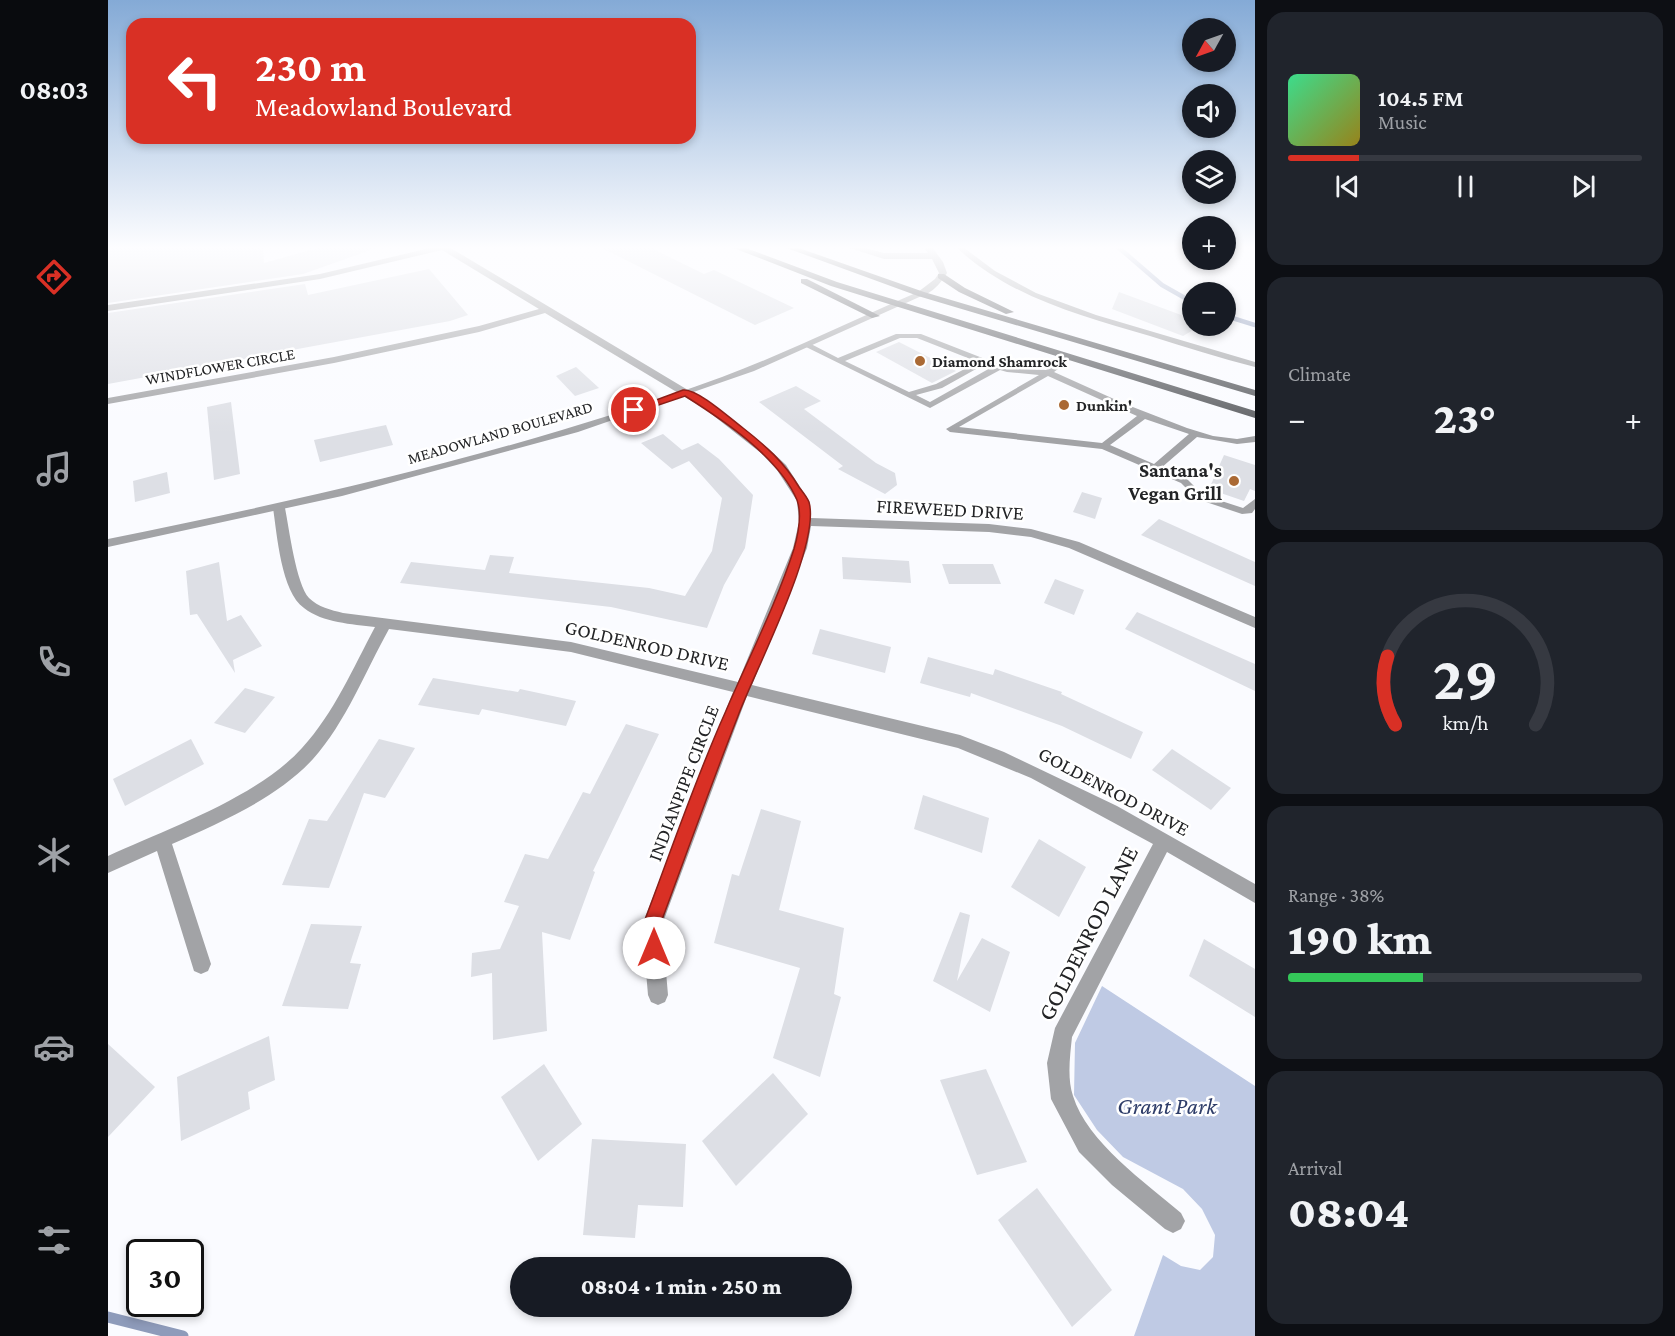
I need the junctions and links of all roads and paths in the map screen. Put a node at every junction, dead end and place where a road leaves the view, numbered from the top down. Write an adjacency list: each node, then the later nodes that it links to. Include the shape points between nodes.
1 (546, 309): 21 (street, WINDFLOWER CIRCLE, via 374,352)
2 (547, 309): 18 (street, INDIANPIPE CIRCLE)
3 (861, 309): 9 (main road)
4 (887, 309): 9 (street, MEADOWLAND BOULEVARD)
5 (914, 309): 12 (main road)
6 (972, 309): 10 (main road)
7 (1003, 309): 10 (main road)
8 (1072, 309): 15 (lane)
9 (875, 316): 11 (street, MEADOWLAND BOULEVARD)
10 (1067, 338): 19 (main road)
11 (808, 346): 13 (lane); 18 (street, MEADOWLAND BOULEVARD)
12 (1068, 357): 17 (lane); 23 (main road)
13 (838, 361): 14 (lane, via 899,336 918,336); 20 (lane)
14 (985, 361): 16 (lane); 20 (lane, via 939,386)
15 (1255, 365)
16 (999, 367): 17 (lane); 20 (lane, via 930,405)
17 (1048, 373): 22 (lane); 27 (lane, via 950,429)
18 (686, 392): 31 (street, MEADOWLAND BOULEVARD, via 496,453); 32 (street, INDIANPIPE CIRCLE, via 765,450 782,468 803,501)
19 (1255, 393)
20 (908, 395)
21 (108, 401)
22 (1145, 414): 24 (lane); 27 (lane)
23 (1255, 416)
24 (1194, 435): 26 (lane); 29 (lane)
25 (1255, 439): 26 (lane)
26 (1245, 443): 28 (lane)
27 (1104, 446): 29 (lane)
28 (1255, 448)
29 (1154, 469): 30 (lane, via 1184,481 1200,497 1235,510 1248,511)
30 (1255, 502)
31 (279, 508): 33 (street, MEADOWLAND BOULEVARD); 35 (street, GOLDENROD DRIVE, via 301,598 316,610)
32 (805, 522): 34 (street, FIREWEED DRIVE, via 1031,533 1074,545); 36 (street, INDIANPIPE CIRCLE, via 800,548)
33 (108, 543)
34 (1255, 623)
35 (384, 624): 36 (street, GOLDENROD DRIVE, via 571,647); 37 (street, via 335,715 306,756 253,794)
36 (743, 689): 38 (street, GOLDENROD DRIVE, via 960,742 1014,761); 42 (street, INDIANPIPE CIRCLE, via 652,925)
37 (162, 839): 39 (street); 41 (street)
38 (1164, 840): 40 (street, GOLDENROD DRIVE); 43 (street, GOLDENROD LANE, via 1062,1035 1058,1063 1062,1099 1087,1144)
39 (108, 865)
40 (1255, 894)
41 (201, 964)
42 (658, 995)
43 (1173, 1221)

